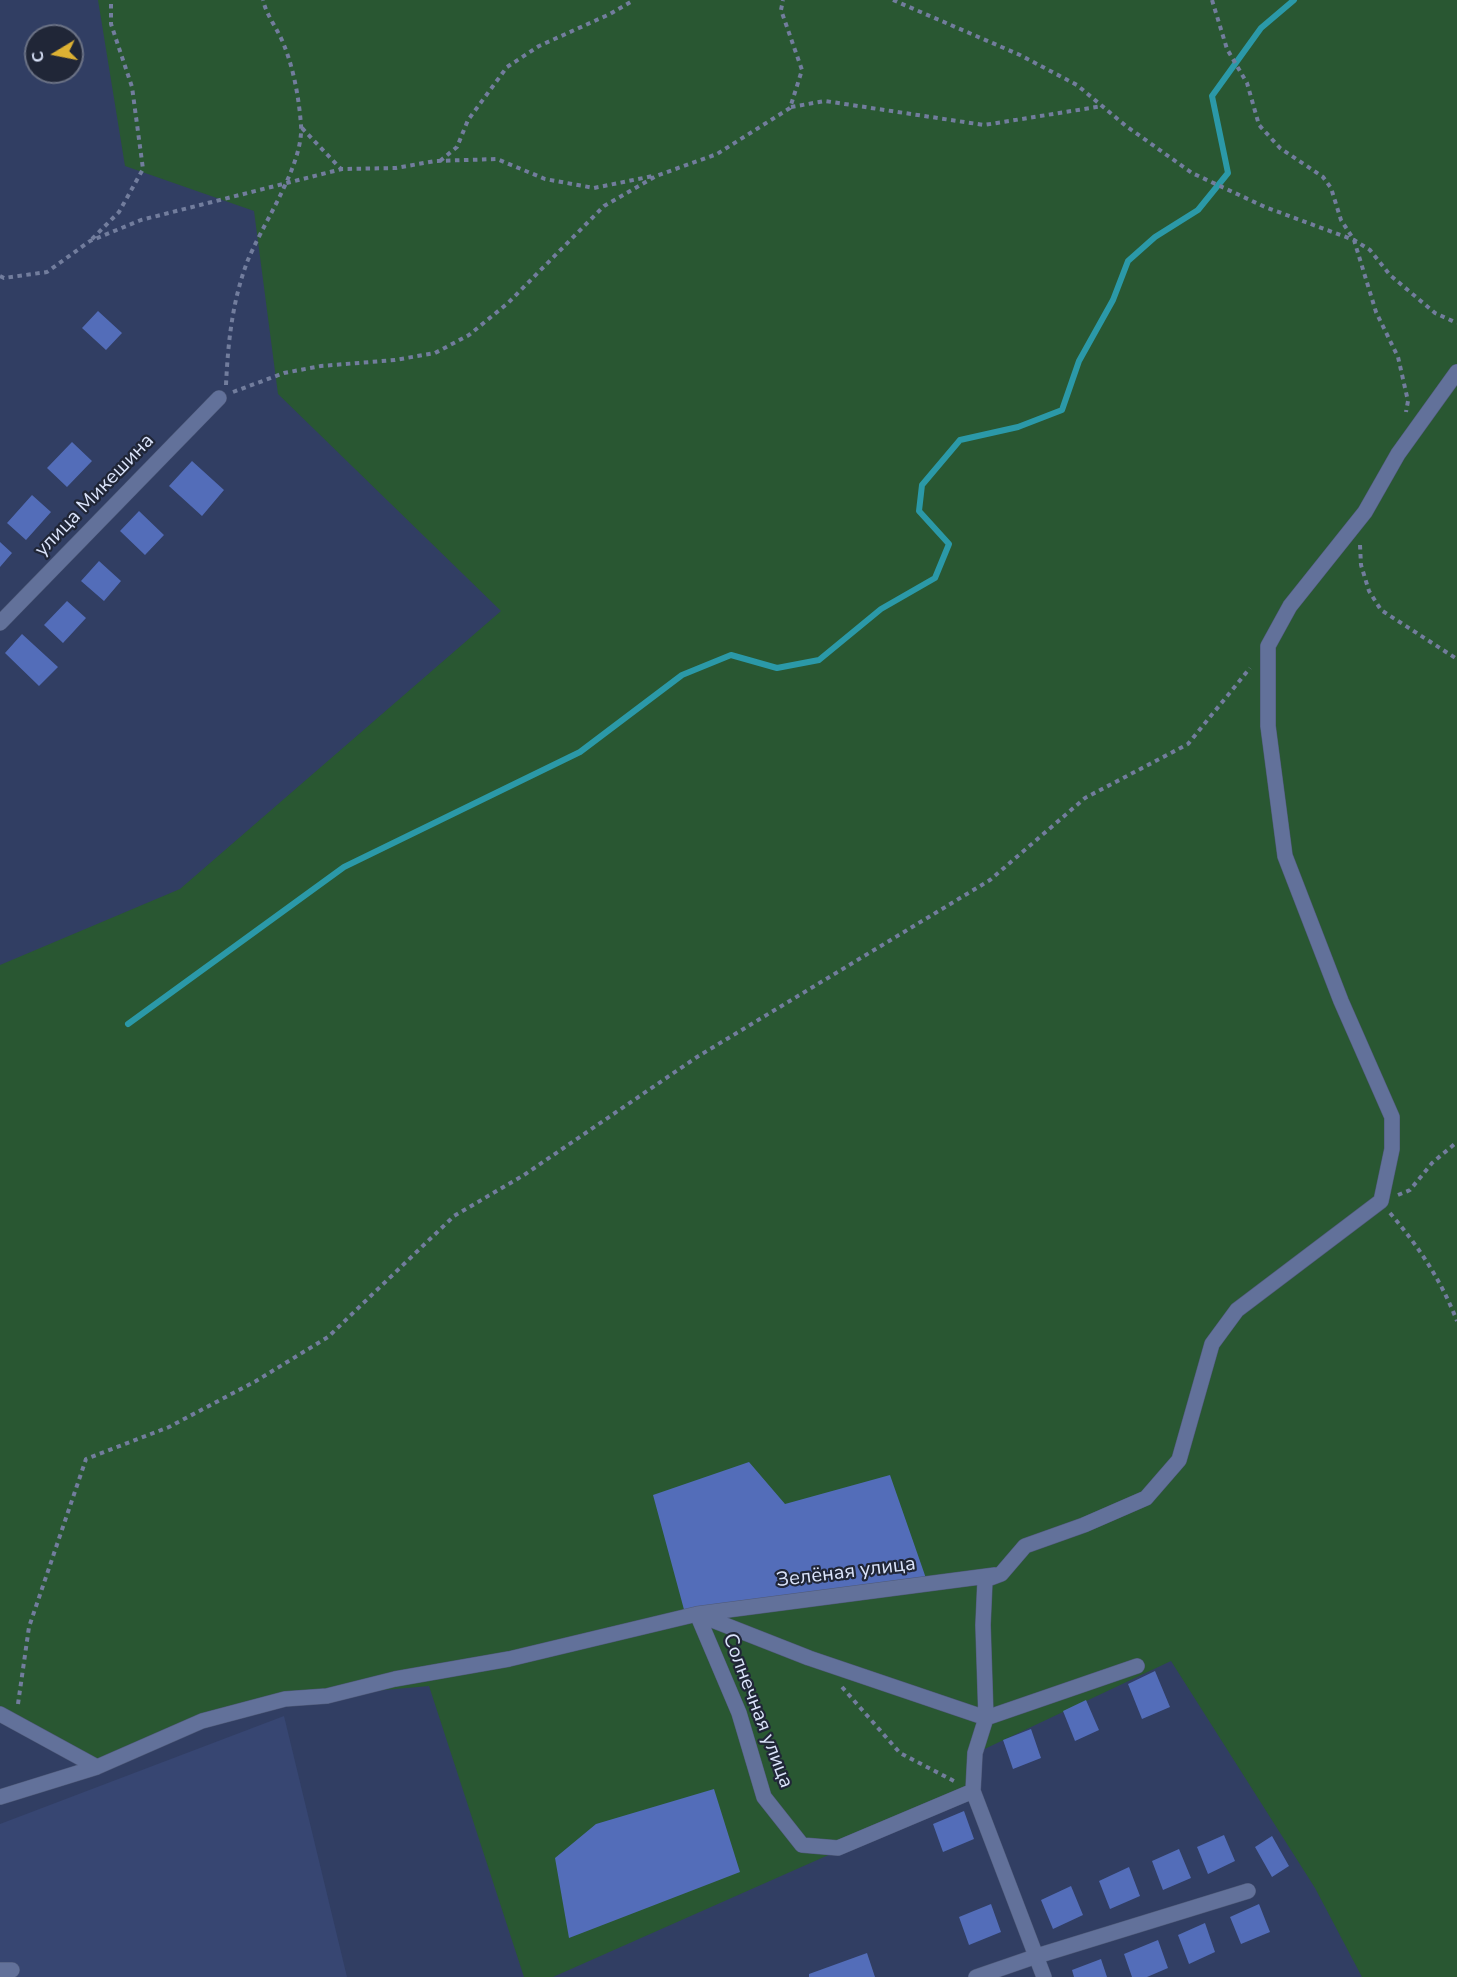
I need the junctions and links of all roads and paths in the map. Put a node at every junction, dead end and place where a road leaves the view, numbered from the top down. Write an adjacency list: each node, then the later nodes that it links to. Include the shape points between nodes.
1 (111, 0): 15 (path, via 111,24 132,87 143,169 119,212)
2 (263, 0): 9 (path, via 284,45)
3 (634, 0): 10 (path, via 540,46 507,67 468,120 457,147)
4 (781, 0): 8 (path, via 802,70)
5 (893, 0): 7 (path, via 1020,55 1077,85)
6 (1212, 0): 14 (path, via 1227,49 1247,83 1259,125 1280,148 1323,177)
7 (1103, 106): 8 (path, via 984,125 825,100); 14 (path, via 1192,172 1265,207)
8 (790, 108): 12 (path, via 717,154)
9 (302, 128): 11 (path); 13 (path)
10 (440, 162): 11 (path); 12 (path, via 497,159 545,178 594,188)
11 (342, 169): 13 (path)
12 (656, 176): 19 (path, via 604,206 508,303 470,335 435,353 284,373)
13 (285, 184): 15 (path, via 141,220); 19 (path, via 247,262 232,308 226,388)
14 (1354, 240): 17 (path, via 1370,250 1390,275 1435,313); 20 (path, via 1376,312 1398,357 1408,401)
15 (90, 241): 16 (path, via 47,272)
16 (0, 276)
17 (1457, 323)
18 (1457, 372): 21 (street, via 1398,454)
19 (219, 398): 22 (street, улица Микешина)
20 (1404, 422)
21 (1365, 512): 23 (street, via 1290,606); 24 (path, via 1361,565 1381,610)
22 (0, 623)
23 (1268, 646): 26 (street, via 1268,726 1285,856 1341,1001 1392,1117 1392,1149); 34 (path, via 1188,744 1085,798 990,880 697,1057 524,1175 454,1216 328,1337 169,1427 86,1459 29,1627)
24 (1457, 659)
25 (1457, 1142): 26 (path, via 1432,1163 1410,1190)
26 (1381, 1201): 27 (path, via 1428,1261); 28 (street, via 1237,1310 1212,1344 1179,1460 1146,1498 1025,1546)
27 (1457, 1322)
28 (1001, 1574): 29 (street, Зелёная улица); 33 (street, via 985,1580)
29 (697, 1614): 33 (street, via 809,1658); 35 (street, Зелёная улица, via 509,1659 395,1679 327,1696 285,1699 202,1721); 36 (street, Солнечная улица, via 739,1713 764,1797 802,1845 838,1848)
30 (1137, 1666): 33 (street)
31 (839, 1683): 36 (path, via 900,1753)
32 (0, 1714): 34 (street)
33 (986, 1718): 36 (street, via 975,1753)
34 (15, 1722): 35 (street)
35 (97, 1767): 37 (street, Зелёная улица)
36 (974, 1791): 39 (street)
37 (0, 1797)
38 (1248, 1891): 39 (street)
39 (1037, 1956): 40 (street); 41 (street)
40 (976, 1977)
41 (1044, 1977)

